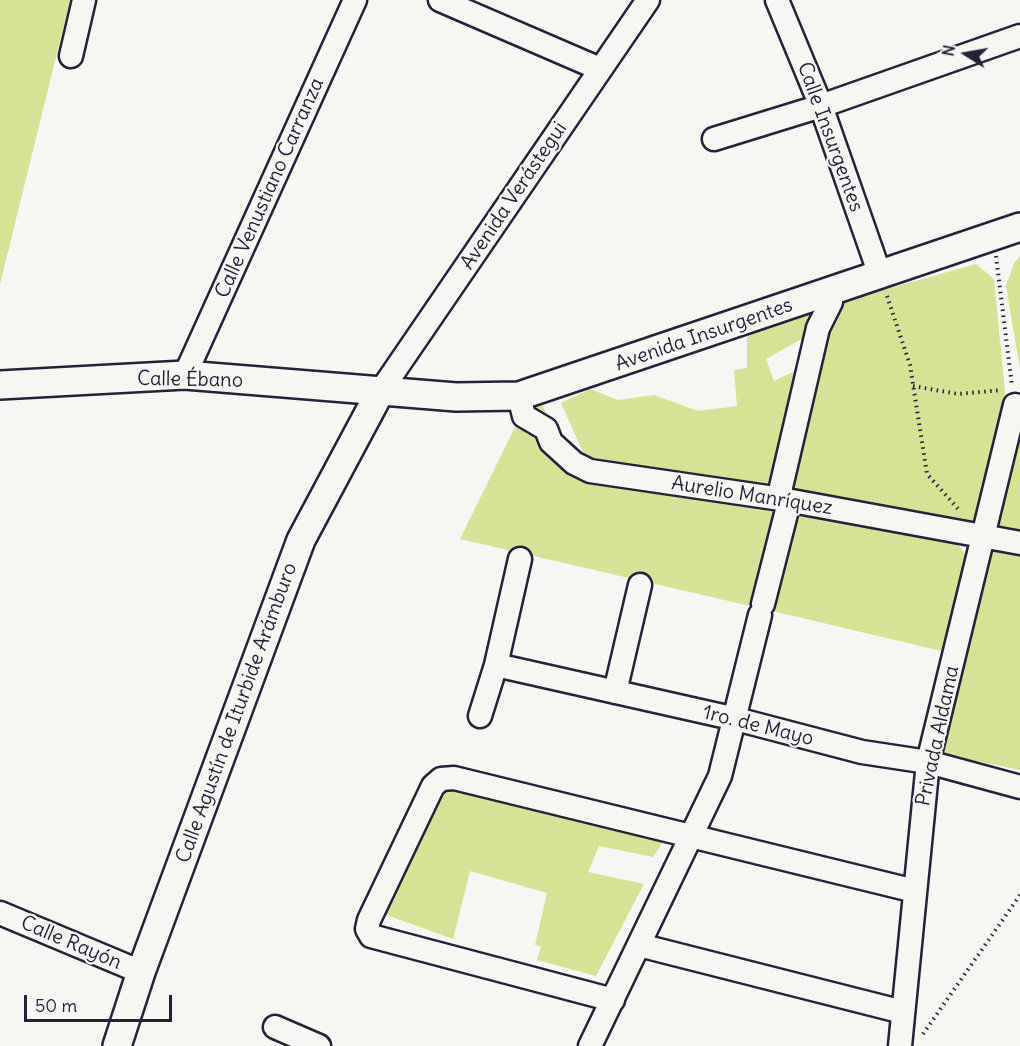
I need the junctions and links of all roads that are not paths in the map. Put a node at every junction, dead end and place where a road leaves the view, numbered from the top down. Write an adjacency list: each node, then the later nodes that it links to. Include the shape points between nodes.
1 (84, 0): 7 (street)
2 (355, 0): 14 (street, Calle Venustiano Carranza)
3 (440, 0): 8 (street)
4 (648, 0): 8 (street, Avenida Verástegui)
5 (777, 0): 9 (street, Calle Insurgentes)
6 (1020, 36): 9 (street)
7 (71, 56)
8 (600, 69): 16 (street, Avenida Verástegui)
9 (821, 106): 10 (street); 12 (street, Calle Insurgentes)
10 (714, 139)
11 (1020, 227): 12 (street, Avenida Insurgentes)
12 (880, 275): 13 (street, Avenida Insurgentes)
13 (830, 292): 18 (street, Avenida Insurgentes); 19 (street, via 831,302 818,328)
14 (185, 375): 15 (street, Calle Ébano); 16 (street, Calle Ébano)
15 (0, 385)
16 (380, 392): 18 (street, Avenida Insurgentes); 34 (street, Calle Agustín de Iturbide Arámburo, via 301,540)
17 (1016, 394): 20 (street, Privada Aldama)
18 (519, 396): 19 (street, Aurelio Manríquez, via 524,416 546,429 551,442 574,463 590,471)
19 (781, 499): 20 (street, Aurelio Manríquez); 27 (street, via 788,506)
20 (982, 536): 21 (street, Aurelio Manríquez); 28 (street, Privada Aldama)
21 (1020, 543)
22 (520, 559): 24 (street)
23 (640, 585): 25 (street)
24 (496, 665): 25 (street, 1ro. de Mayo); 26 (street)
25 (615, 692): 27 (street, 1ro. de Mayo)
26 (480, 716)
27 (736, 719): 28 (street, 1ro. de Mayo, via 862,752); 30 (street, via 720,776)
28 (928, 762): 29 (street, 1ro. de Mayo); 31 (street, Privada Aldama)
29 (1020, 787)
30 (692, 834): 31 (street); 33 (street); 35 (street, via 454,777 441,779 433,786 369,920 371,936)
31 (915, 891): 36 (street, Privada Aldama)
32 (0, 913): 34 (street, Calle Rayón)
33 (639, 945): 35 (street); 36 (street)
34 (141, 972): 38 (street, Calle Agustín de Iturbide Arámburo)
35 (613, 1000): 40 (street)
36 (903, 1012): 41 (street, Privada Aldama)
37 (275, 1027): 39 (street)
38 (117, 1046)
39 (319, 1046)
40 (590, 1046)
41 (900, 1046)

